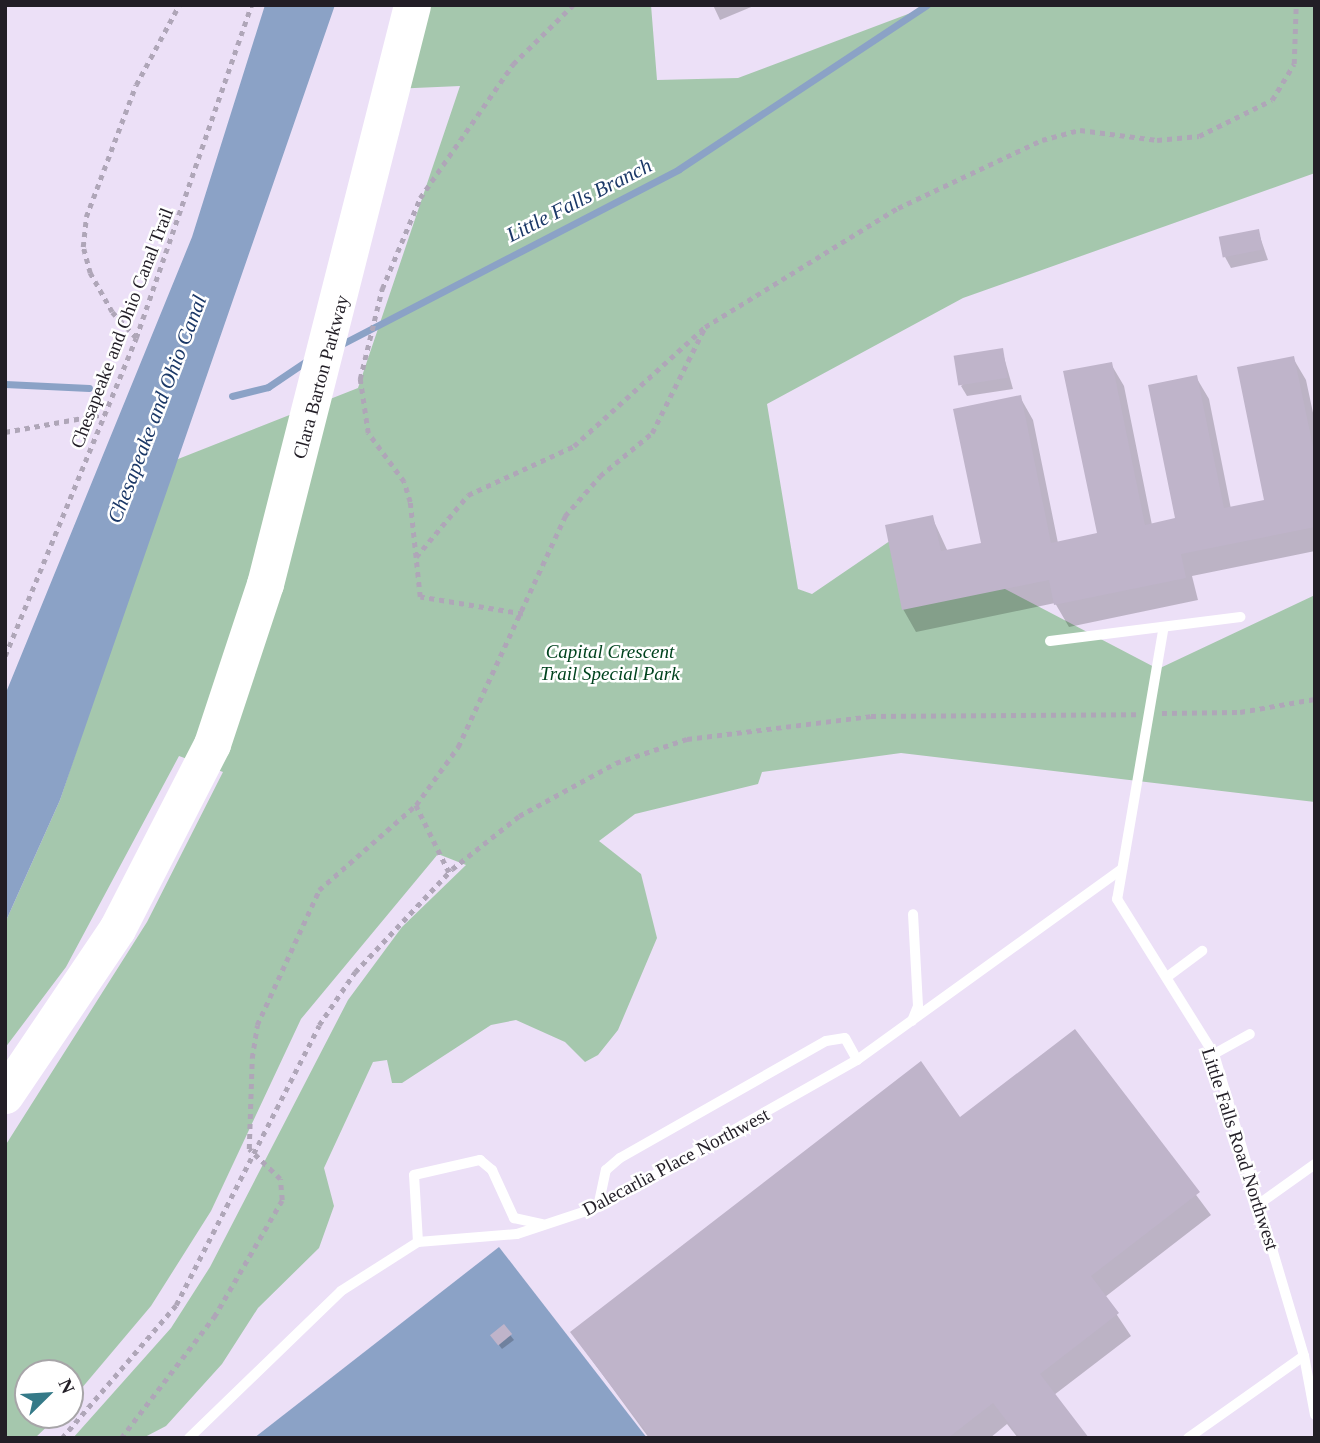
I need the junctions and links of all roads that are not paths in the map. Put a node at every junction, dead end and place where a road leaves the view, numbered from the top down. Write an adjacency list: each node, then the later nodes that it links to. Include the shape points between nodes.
1 (412, 5): 13 (highway, Clara Barton Parkway, via 339,314 265,584 212,744 117,929)
2 (1240, 618): 3 (lane)
3 (1163, 631): 4 (lane); 5 (lane, Little Falls Road Northwest)
4 (1050, 641)
5 (1122, 869): 8 (lane, Little Falls Road Northwest, via 1118,899); 9 (lane, Dalecarlia Place Northwest)
6 (913, 914): 9 (lane, via 918,1006)
7 (1202, 951): 8 (lane)
8 (1167, 976): 11 (lane, Little Falls Road Northwest)
9 (911, 1023): 12 (lane, Dalecarlia Place Northwest)
10 (1250, 1034): 11 (lane)
11 (1214, 1054): 15 (lane, Little Falls Road Northwest)
12 (857, 1060): 16 (lane, Dalecarlia Place Northwest); 16 (lane, via 845,1038 826,1041 620,1158 606,1170)
13 (5, 1095)
14 (1315, 1164): 15 (lane)
15 (1259, 1204): 19 (lane, Little Falls Road Northwest)
16 (598, 1207): 17 (lane, Dalecarlia Place Northwest)
17 (554, 1224): 18 (lane, Dalecarlia Place Northwest, via 517,1234); 18 (lane, via 514,1218 492,1170 480,1160 414,1175)
18 (418, 1242): 22 (lane, Dalecarlia Place Northwest, via 341,1291)
19 (1304, 1356): 20 (lane); 21 (lane, Little Falls Road Northwest); 23 (lane)
20 (1315, 1369)
21 (1315, 1415)
22 (189, 1438)
23 (1188, 1438)

